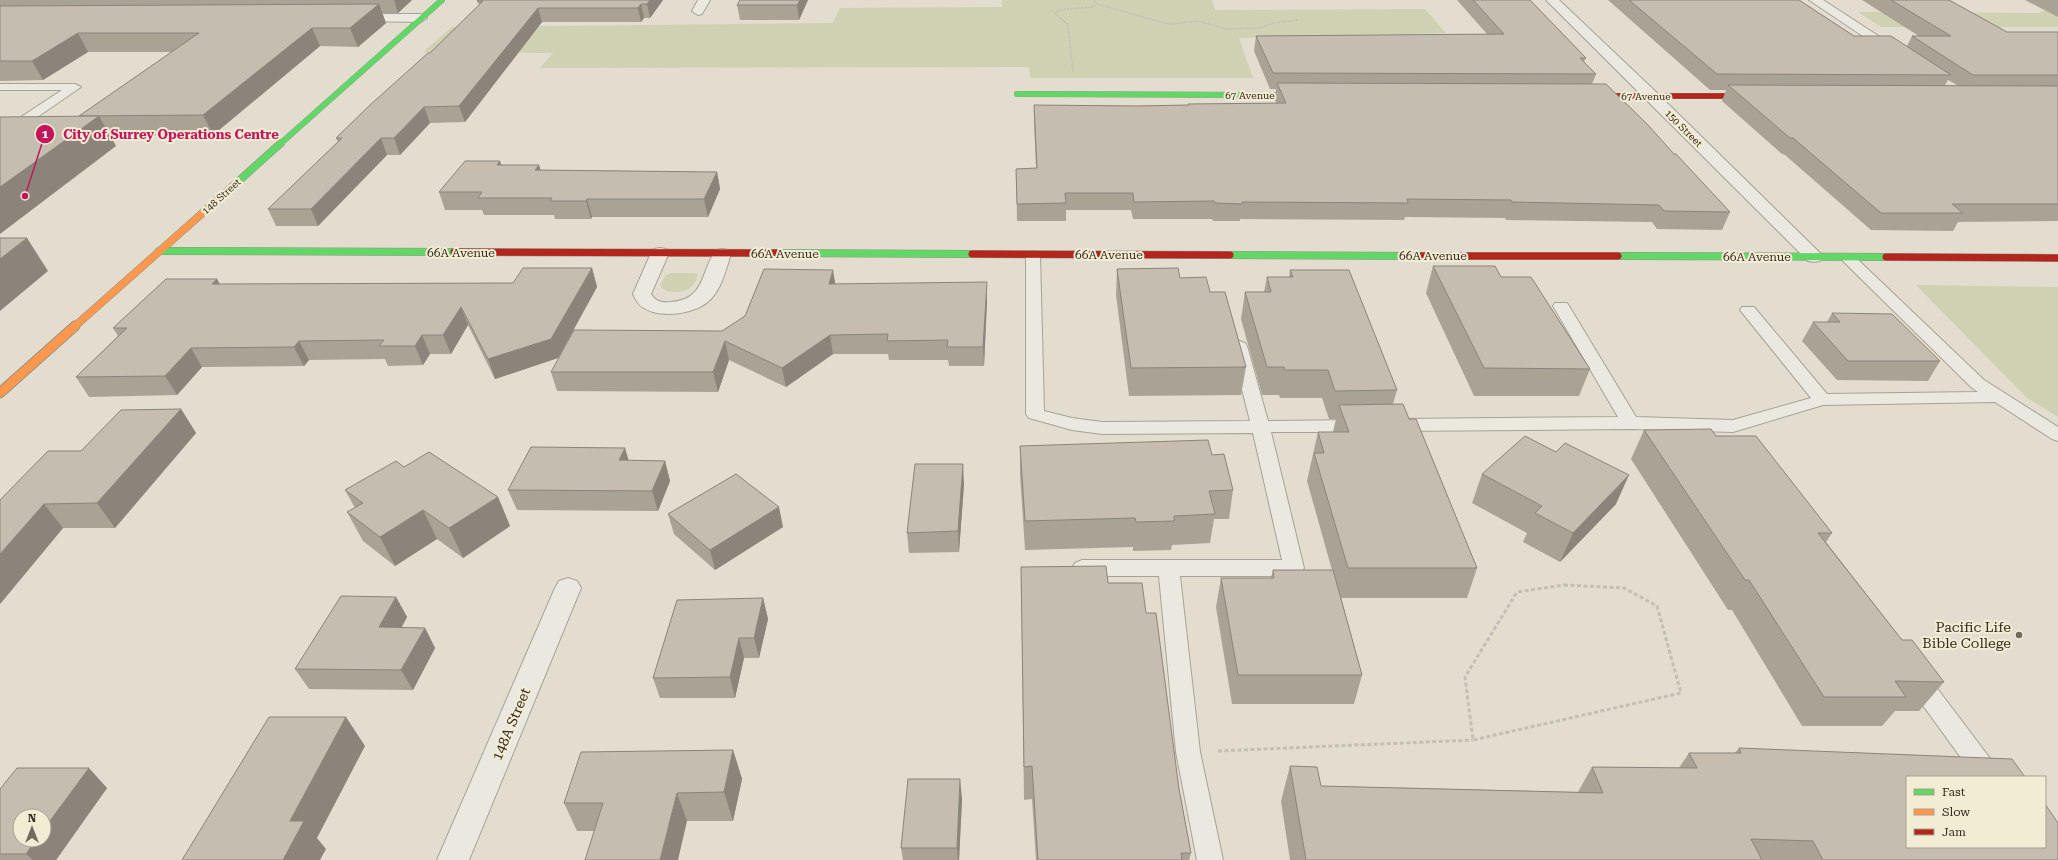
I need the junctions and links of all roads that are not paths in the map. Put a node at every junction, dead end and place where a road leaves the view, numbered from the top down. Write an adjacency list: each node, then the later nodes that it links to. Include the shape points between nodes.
1 (442, 0): 7 (street, 148 Street)
2 (704, 0): 5 (street)
3 (1552, 0): 13 (street, 150 Street)
4 (1815, 0): 8 (street)
5 (698, 11)
6 (343, 18): 7 (street)
7 (421, 18): 16 (street, 148 Street)
8 (1904, 58)
9 (0, 88): 15 (lane, via 75,87)
10 (1017, 94): 11 (street, 67 Avenue)
11 (1312, 95)
12 (1582, 96): 13 (street, 67 Avenue)
13 (1652, 96): 14 (street, 67 Avenue); 20 (street, 150 Street)
14 (1768, 96)
15 (0, 137)
16 (159, 252): 17 (street, 66A Avenue); 26 (street, 148 Street)
17 (660, 253): 18 (street, 66A Avenue); 18 (street, via 642,294 648,304 666,308 688,305 704,296)
18 (722, 254): 19 (street, 66A Avenue)
19 (1033, 255): 20 (street, 66A Avenue); 31 (lane, via 1035,414 1072,424 1102,428)
20 (1814, 257): 21 (street, 66A Avenue)
21 (1848, 258): 22 (street, 66A Avenue); 27 (lane, via 1978,384)
22 (2058, 258)
23 (1561, 306): 29 (lane)
24 (1748, 310): 28 (lane)
25 (1234, 331): 31 (lane)
26 (0, 393)
27 (1996, 397): 28 (lane); 32 (lane)
28 (1822, 400): 30 (lane)
29 (1630, 423): 30 (lane); 31 (lane)
30 (1733, 426): 33 (lane)
31 (1261, 427): 35 (lane, via 1294,568)
32 (2058, 435)
33 (1747, 445)
34 (1066, 568): 35 (lane)
35 (1170, 569): 40 (lane, via 1188,752)
36 (568, 588): 39 (street, 148A Street)
37 (1905, 662): 38 (lane)
38 (1988, 776)
39 (453, 860)
40 (1210, 860)

